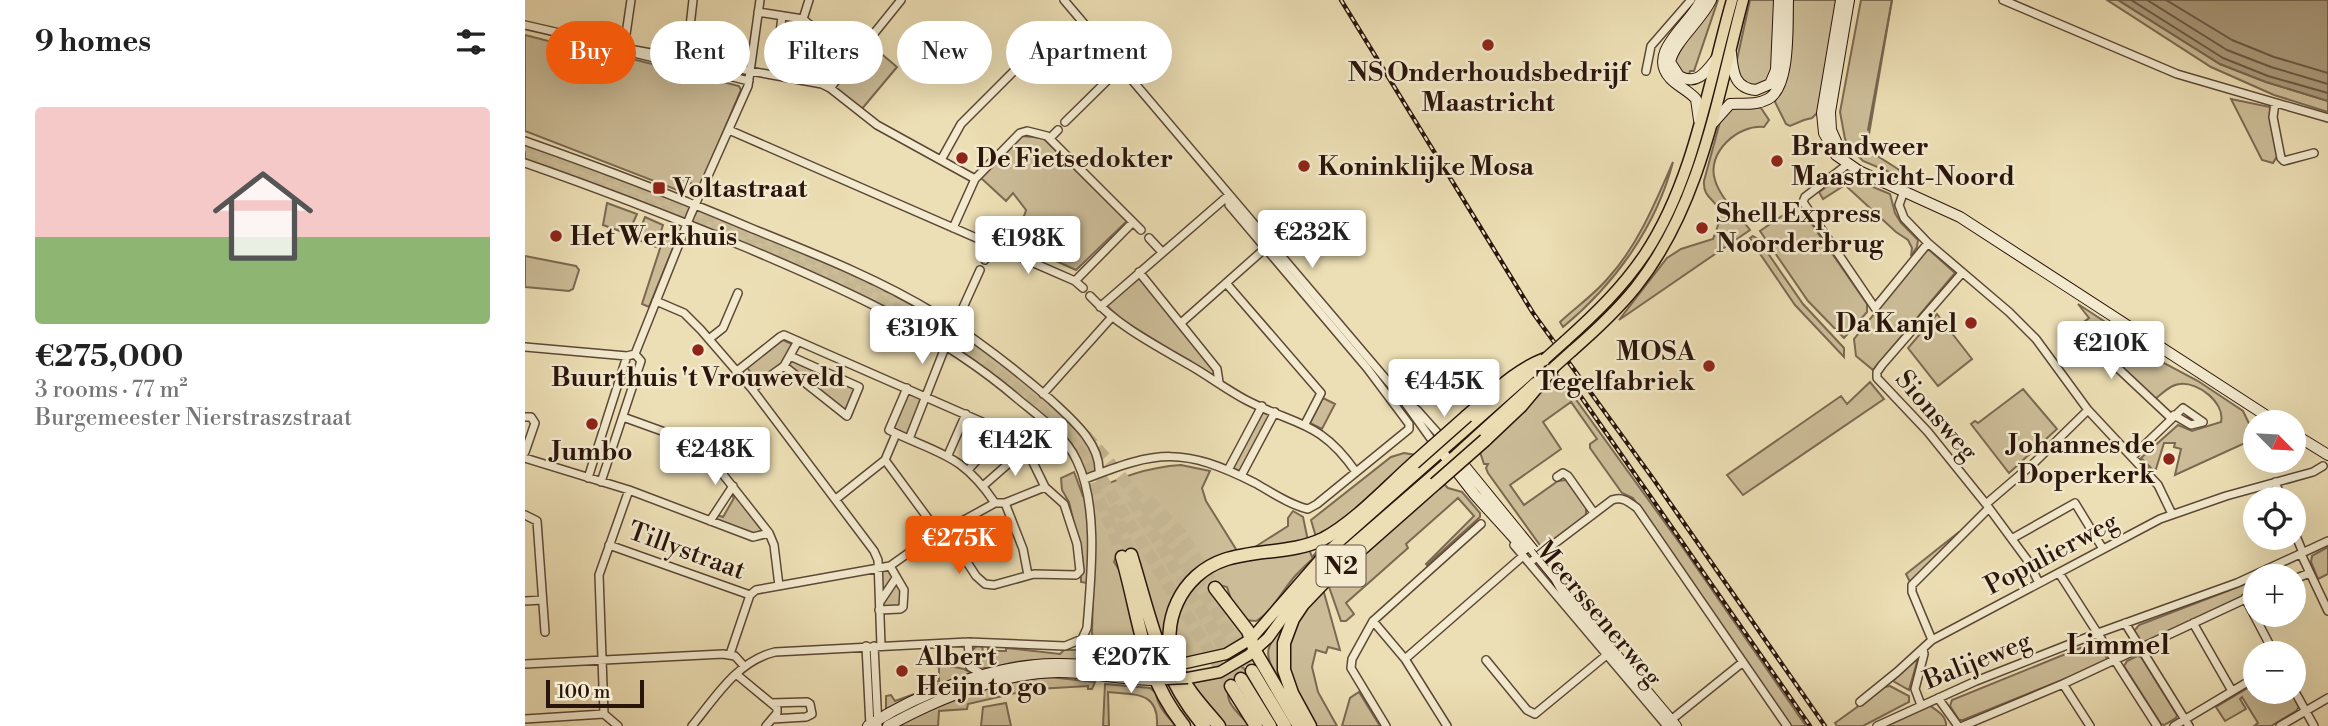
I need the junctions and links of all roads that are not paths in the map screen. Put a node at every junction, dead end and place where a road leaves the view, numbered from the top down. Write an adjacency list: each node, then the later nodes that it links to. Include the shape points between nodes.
1 (631, 0): 20 (street)
2 (693, 0): 21 (street)
3 (760, 0): 17 (street)
4 (809, 0): 19 (street)
5 (1064, 0): 25 (street, Meerssenerweg)
6 (1691, 0): 31 (street, via 1651,46)
7 (1702, 0): 42 (street, via 1662,60 1670,79 1696,99)
8 (1711, 0): 29 (street, via 1673,53 1671,64 1679,76 1691,80 1705,74)
9 (1732, 0): 29 (main road)
10 (1743, 0): 28 (main road)
11 (1779, 0): 28 (street, via 1775,73 1768,86 1754,90 1739,84)
12 (1788, 0): 44 (street, via 1785,62 1777,89 1756,104 1730,104)
13 (1840, 0): 52 (street, via 1822,122 1832,150)
14 (1849, 0): 52 (street, via 1830,122)
15 (2003, 0): 40 (street, via 2177,74)
16 (897, 1): 24 (street)
17 (758, 12): 18 (street); 30 (street)
18 (782, 16): 19 (street); 22 (street)
19 (803, 19): 23 (street)
20 (629, 21)
21 (691, 21)
22 (781, 21)
23 (805, 21)
24 (882, 21)
25 (1081, 21)
26 (525, 26): 27 (street)
27 (546, 31)
28 (1730, 49): 39 (main road)
29 (1716, 58): 39 (main road)
30 (751, 70): 32 (street); 38 (street)
31 (1646, 71)
32 (750, 76)
33 (1006, 79): 50 (street, via 961,124)
34 (748, 84): 45 (street)
35 (833, 84): 38 (street)
36 (1104, 84): 43 (street)
37 (1134, 84): 55 (street, Meerssenerweg)
38 (830, 88): 50 (street, via 877,125)
39 (1713, 90): 42 (main road); 44 (main road)
40 (2275, 103): 41 (street); 49 (street, via 2273,117 2281,158)
41 (2328, 118)
42 (1699, 120): 87 (main road, bridge, via 1681,183 1651,245 1613,295)
43 (1065, 122)
44 (1709, 129): 87 (main road, bridge, via 1691,189 1640,283 1572,351)
45 (729, 130): 56 (street); 59 (street)
46 (1058, 130): 47 (street)
47 (1049, 138): 53 (street, via 1020,133); 57 (street)
48 (525, 141): 56 (street)
49 (2314, 153)
50 (941, 160): 53 (street)
51 (525, 163): 58 (street)
52 (1848, 164): 54 (street); 62 (street, via 1803,202 1875,308)
53 (975, 178): 59 (street)
54 (1904, 191): 62 (street, via 1900,212); 98 (street, via 1970,223)
55 (1229, 195): 64 (street, Meerssenerweg); 65 (street)
56 (696, 205): 58 (street); 79 (street, via 847,269)
57 (1133, 222): 60 (street); 70 (street)
58 (688, 223): 75 (street); 83 (street, via 853,293)
59 (953, 228): 63 (street)
60 (1141, 230)
61 (1149, 238): 65 (street)
62 (1928, 243): 69 (street)
63 (992, 245): 66 (street); 70 (street)
64 (1268, 245): 71 (street); 89 (street, Meerssenerweg)
65 (1162, 252): 68 (street)
66 (985, 260)
67 (980, 270): 79 (street)
68 (1139, 272): 76 (street); 78 (street)
69 (1962, 273): 97 (street, via 2036,339); 136 (street, Sionsweg, via 1876,376)
70 (1075, 281): 72 (street)
71 (1226, 283): 78 (street); 103 (street, via 1321,393)
72 (1083, 288)
73 (738, 293): 80 (street, via 723,328)
74 (1090, 296): 76 (street)
75 (656, 301): 80 (street, via 688,316); 86 (street)
76 (1100, 307): 77 (street)
77 (1111, 318): 91 (street); 94 (street)
78 (1181, 323): 91 (street, via 1217,369)
79 (955, 326): 83 (street); 94 (street)
80 (709, 339): 90 (street)
81 (798, 341): 85 (street); 90 (street, via 782,335); 92 (street)
82 (2089, 341): 113 (street, via 2173,417)
83 (946, 345): 95 (street); 125 (street, via 1052,428 1070,449)
84 (525, 348): 86 (street)
85 (790, 356): 88 (street); 88 (street, via 859,387 847,416)
86 (634, 357): 102 (street); 124 (street)
87 (1548, 364): 109 (main road); 115 (main road); 215 (highway, N2, bridge, via 1525,368 1510,379 1325,538 1291,549 1223,560 1185,588 1172,616 1173,658 1183,681); 220 (highway, N2, bridge, via 1521,406 1324,582 1293,619 1284,643 1285,670 1291,694)
88 (784, 366): 93 (street)
89 (1370, 366): 109 (street, Meerssenerweg, via 1418,411); 120 (street, Meerssenerweg, via 1409,424 1408,431)
90 (736, 372): 93 (street)
91 (1219, 382): 96 (street)
92 (907, 388): 95 (street); 105 (street)
93 (752, 389): 133 (street)
94 (1043, 394): 121 (street, via 1090,443)
95 (925, 396): 100 (street); 106 (street)
96 (1262, 406): 99 (street); 119 (street)
97 (2088, 410): 113 (street); 136 (street)
98 (2258, 410)
99 (1275, 412): 103 (street); 122 (street)
100 (966, 414): 104 (street); 111 (street)
101 (525, 417): 110 (street, via 535,423)
102 (623, 417): 126 (street); 128 (street, via 695,443)
103 (1305, 425): 120 (street, via 1329,440)
104 (1003, 431): 108 (street); 118 (street)
105 (893, 432): 106 (street); 116 (street)
106 (909, 439): 111 (street)
107 (2307, 442): 112 (street)
108 (1026, 448): 129 (street); 130 (street)
109 (1444, 448): 115 (street, Meerssenerweg); 174 (main road, via 1324,555)
110 (525, 452)
111 (948, 455): 118 (street)
112 (2328, 455)
113 (2132, 457): 138 (street, via 2158,485)
114 (525, 458): 124 (street)
115 (1452, 458): 150 (street, Meerssenerweg); 150 (street, Meerssenerweg); 174 (main road, via 1319,574)
116 (885, 460): 133 (street); 142 (street)
117 (2323, 466): 127 (street, Populierweg)
118 (969, 469): 129 (street)
119 (1228, 470): 121 (street, via 1202,460 1166,456); 122 (street)
120 (1356, 472): 122 (street, via 1308,509)
121 (1099, 473): 125 (street)
122 (1241, 476)
123 (1557, 477): 137 (street, via 1563,472 1568,476)
124 (587, 478): 126 (street)
125 (1085, 479): 173 (street, via 1090,509 1086,634 1065,646)
126 (601, 482): 132 (street)
127 (2275, 482): 131 (street); 138 (street, Populierweg)
128 (733, 486): 140 (street); 143 (street)
129 (983, 486): 134 (street)
130 (1045, 487): 135 (street); 156 (street, via 1060,499 1081,567 1079,573)
131 (2277, 487)
132 (629, 491): 140 (street); 146 (street)
133 (835, 499): 152 (street, via 874,551)
134 (995, 503): 135 (street); 142 (street)
135 (1005, 503): 156 (street)
136 (1988, 506): 144 (street, Sionsweg); 172 (street, via 1912,585)
137 (1594, 513): 150 (street); 184 (street, via 1618,498 1637,508)
138 (2172, 514): 147 (street, Populierweg)
139 (525, 515): 163 (street, via 537,521)
140 (710, 521): 143 (street, via 753,537)
141 (1481, 524): 167 (street)
142 (942, 531): 151 (street); 156 (street, via 982,583)
143 (769, 533): 159 (street)
144 (2013, 538): 147 (street, via 2075,503); 158 (street, Sionsweg)
145 (2328, 541): 149 (street, Balijeweg)
146 (609, 545): 161 (street, Tillystraat); 181 (street, via 598,580)
147 (2103, 550): 153 (street, Populierweg)
148 (2301, 550): 149 (street)
149 (2302, 553): 154 (street); 168 (street, Balijeweg, via 2237,583)
150 (1531, 557): 178 (street, Meerssenerweg); 178 (street, Meerssenerweg, via 1556,578); 180 (street)
151 (890, 566): 152 (street); 157 (street)
152 (878, 568): 159 (street); 165 (street)
153 (2059, 573): 158 (street, Populierweg); 171 (street)
154 (2310, 573): 155 (street); 166 (street)
155 (2306, 574)
156 (1028, 575)
157 (896, 578): 165 (street); 165 (street, via 904,590 903,607)
158 (2039, 583): 172 (street, Populierweg)
159 (779, 586): 161 (street)
160 (1215, 588): 174 (highway)
161 (750, 595): 179 (street)
162 (2243, 599): 169 (street, Balijeweg)
163 (542, 600): 164 (street); 170 (street)
164 (525, 601)
165 (879, 606): 175 (street)
166 (2328, 611)
167 (1373, 621): 180 (street); 221 (street, via 1350,665)
168 (2125, 623): 171 (street, Balijeweg); 176 (street)
169 (2193, 623): 176 (street, Balijeweg); 193 (street)
170 (545, 632)
171 (2098, 633): 183 (street); 194 (street, Balijeweg)
172 (1932, 640): 177 (street, Populierweg)
173 (968, 642): 175 (street); 189 (street, via 970,667)
174 (1253, 645): 187 (main road, bridge); 187 (main road, bridge, via 1220,672 1188,678); 219 (highway)
175 (874, 646): 186 (street, via 775,652); 206 (street)
176 (2139, 648): 183 (street, Balijeweg); 205 (street)
177 (1923, 649): 196 (street, Populierweg); 199 (street, via 1915,689)
178 (1609, 652): 182 (street, via 1532,714); 207 (street, Meerssenerweg)
179 (730, 654): 181 (street); 186 (street)
180 (1405, 659): 222 (street)
181 (602, 660): 185 (street); 201 (street)
182 (1486, 660)
183 (2115, 660): 191 (street, Balijeweg); 227 (street)
184 (1743, 662): 207 (street); 223 (street)
185 (525, 664)
186 (744, 666): 188 (street)
187 (1158, 673): 189 (street, via 1053,664); 212 (street, via 1122,679 1070,672 1032,674 946,698); 213 (highway, via 1169,706); 214 (highway, via 1140,638 1126,556 1167,671)
188 (736, 674): 197 (street); 210 (street)
189 (985, 676): 206 (street, via 924,697)
190 (1241, 679): 216 (highway); 217 (highway); 218 (highway)
191 (2063, 684): 225 (street, Balijeweg); 226 (street)
192 (2243, 685): 193 (street)
193 (2232, 691): 205 (street)
194 (1938, 698): 199 (street, Balijeweg); 225 (street)
195 (2328, 698): 200 (street)
196 (1860, 702)
197 (771, 703): 204 (street, via 778,710); 204 (street, via 807,702 812,710 806,717)
198 (2302, 704): 200 (street)
199 (1921, 705): 224 (street, Balijeweg)
200 (2305, 710): 229 (street); 230 (street)
201 (604, 714): 202 (street); 209 (street)
202 (569, 717): 203 (street); 208 (street)
203 (525, 719)
204 (772, 719): 211 (street)
205 (2187, 723): 228 (street)
206 (873, 724)
207 (1671, 724)
208 (570, 726)
209 (618, 726)
210 (692, 726)
211 (766, 726)
212 (888, 726)
213 (1184, 726)
214 (1204, 726)
215 (1219, 726)
216 (1256, 726)
217 (1270, 726)
218 (1285, 726)
219 (1299, 726)
220 (1310, 726)
221 (1386, 726)
222 (1447, 726)
223 (1787, 726)
224 (1877, 726)
225 (1960, 726)
226 (2090, 726)
227 (2157, 726)
228 (2174, 726)
229 (2280, 726)
230 (2314, 726)

